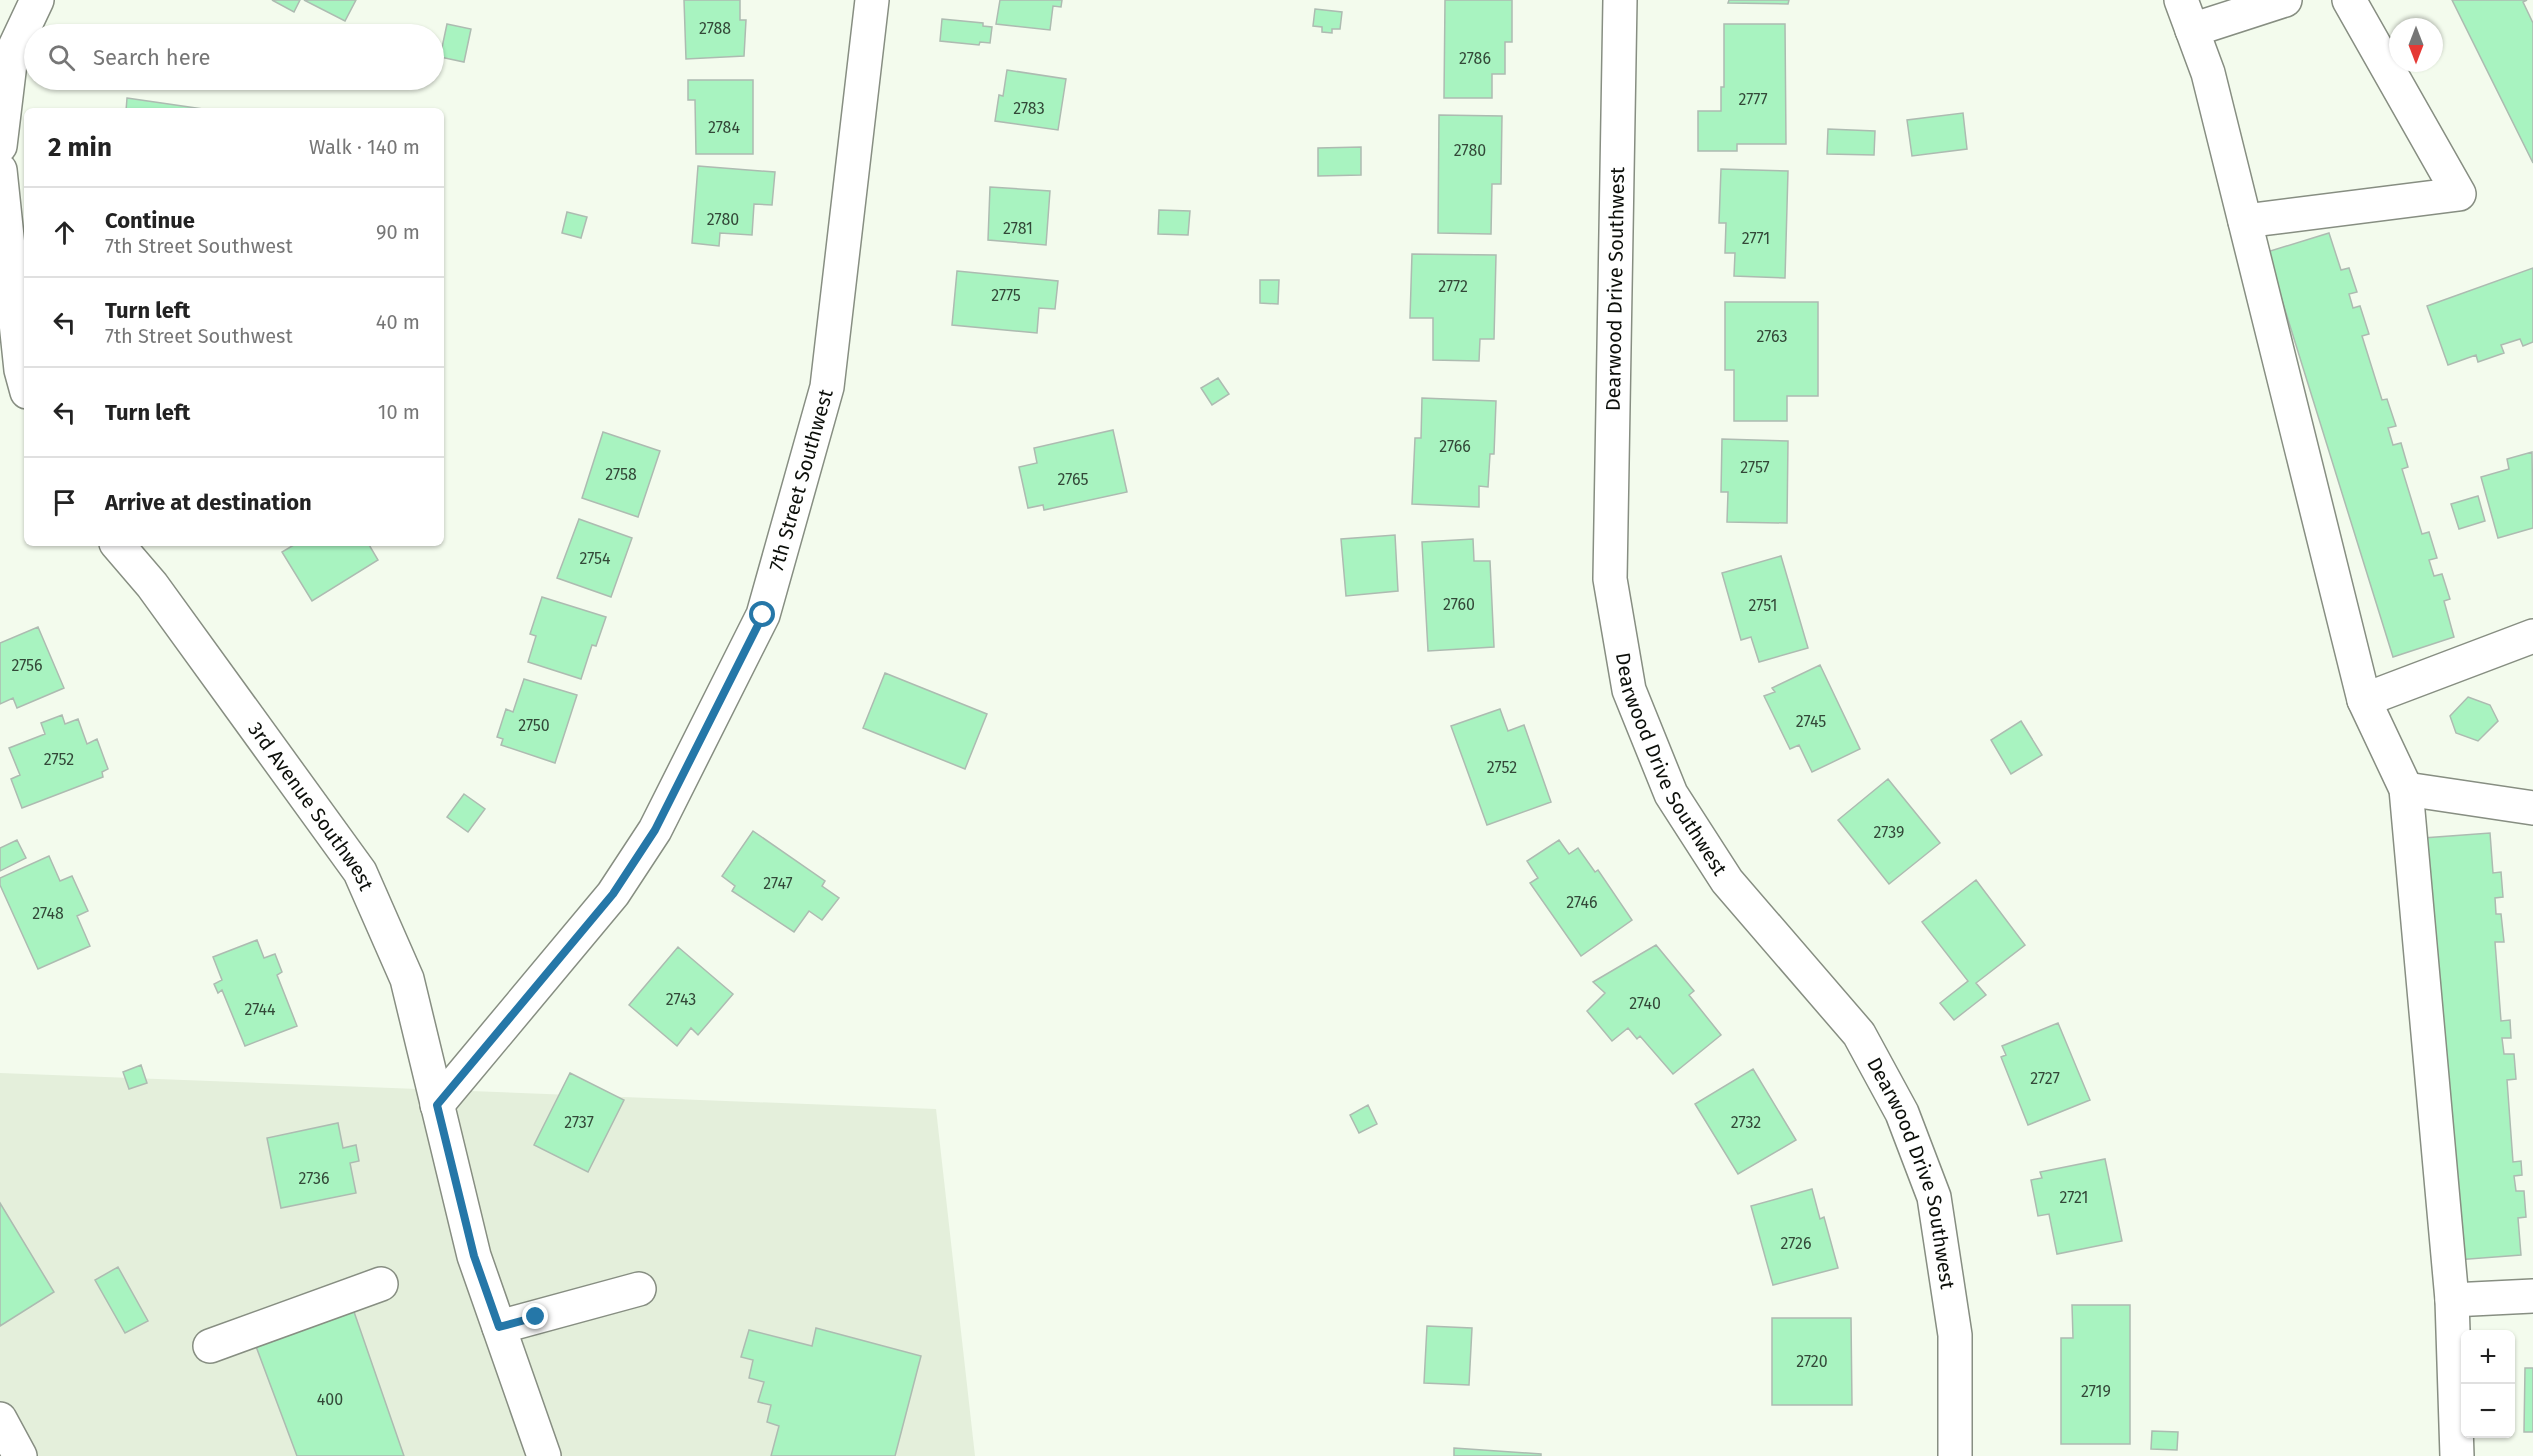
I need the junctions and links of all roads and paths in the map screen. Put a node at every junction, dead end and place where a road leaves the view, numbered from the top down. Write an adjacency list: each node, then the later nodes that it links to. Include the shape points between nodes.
1 (37, 0): 7 (street)
2 (872, 0): 19 (street, 7th Street Southwest, via 827,387 763,615 655,830 613,894)
3 (1620, 0): 29 (street, Dearwood Drive Southwest, via 1610,579 1629,690 1671,795 1727,881 1859,1034 1902,1113 1934,1197 1955,1335)
4 (2181, 0): 9 (street)
5 (2284, 0): 9 (street)
6 (2349, 0): 12 (street, via 2459,194)
7 (26, 24)
8 (24, 28): 10 (street, via 11,55)
9 (2192, 30): 12 (street, via 2208,73)
10 (0, 146)
11 (0, 170): 13 (street)
12 (2245, 221): 16 (street)
13 (16, 378)
14 (119, 546): 19 (street, 3rd Avenue Southwest, via 152,585 360,872 407,979)
15 (2533, 636): 16 (street)
16 (2364, 700): 17 (street)
17 (2406, 789): 18 (street); 23 (street)
18 (2533, 808)
19 (437, 1105): 24 (street, via 474,1256)
20 (381, 1284): 25 (street)
21 (639, 1289): 24 (street)
22 (2533, 1296): 23 (street)
23 (2452, 1300): 30 (street)
24 (499, 1327): 28 (street)
25 (210, 1346)
26 (0, 1419): 27 (street)
27 (20, 1456)
28 (544, 1456)
29 (1955, 1456)
30 (2457, 1456)

